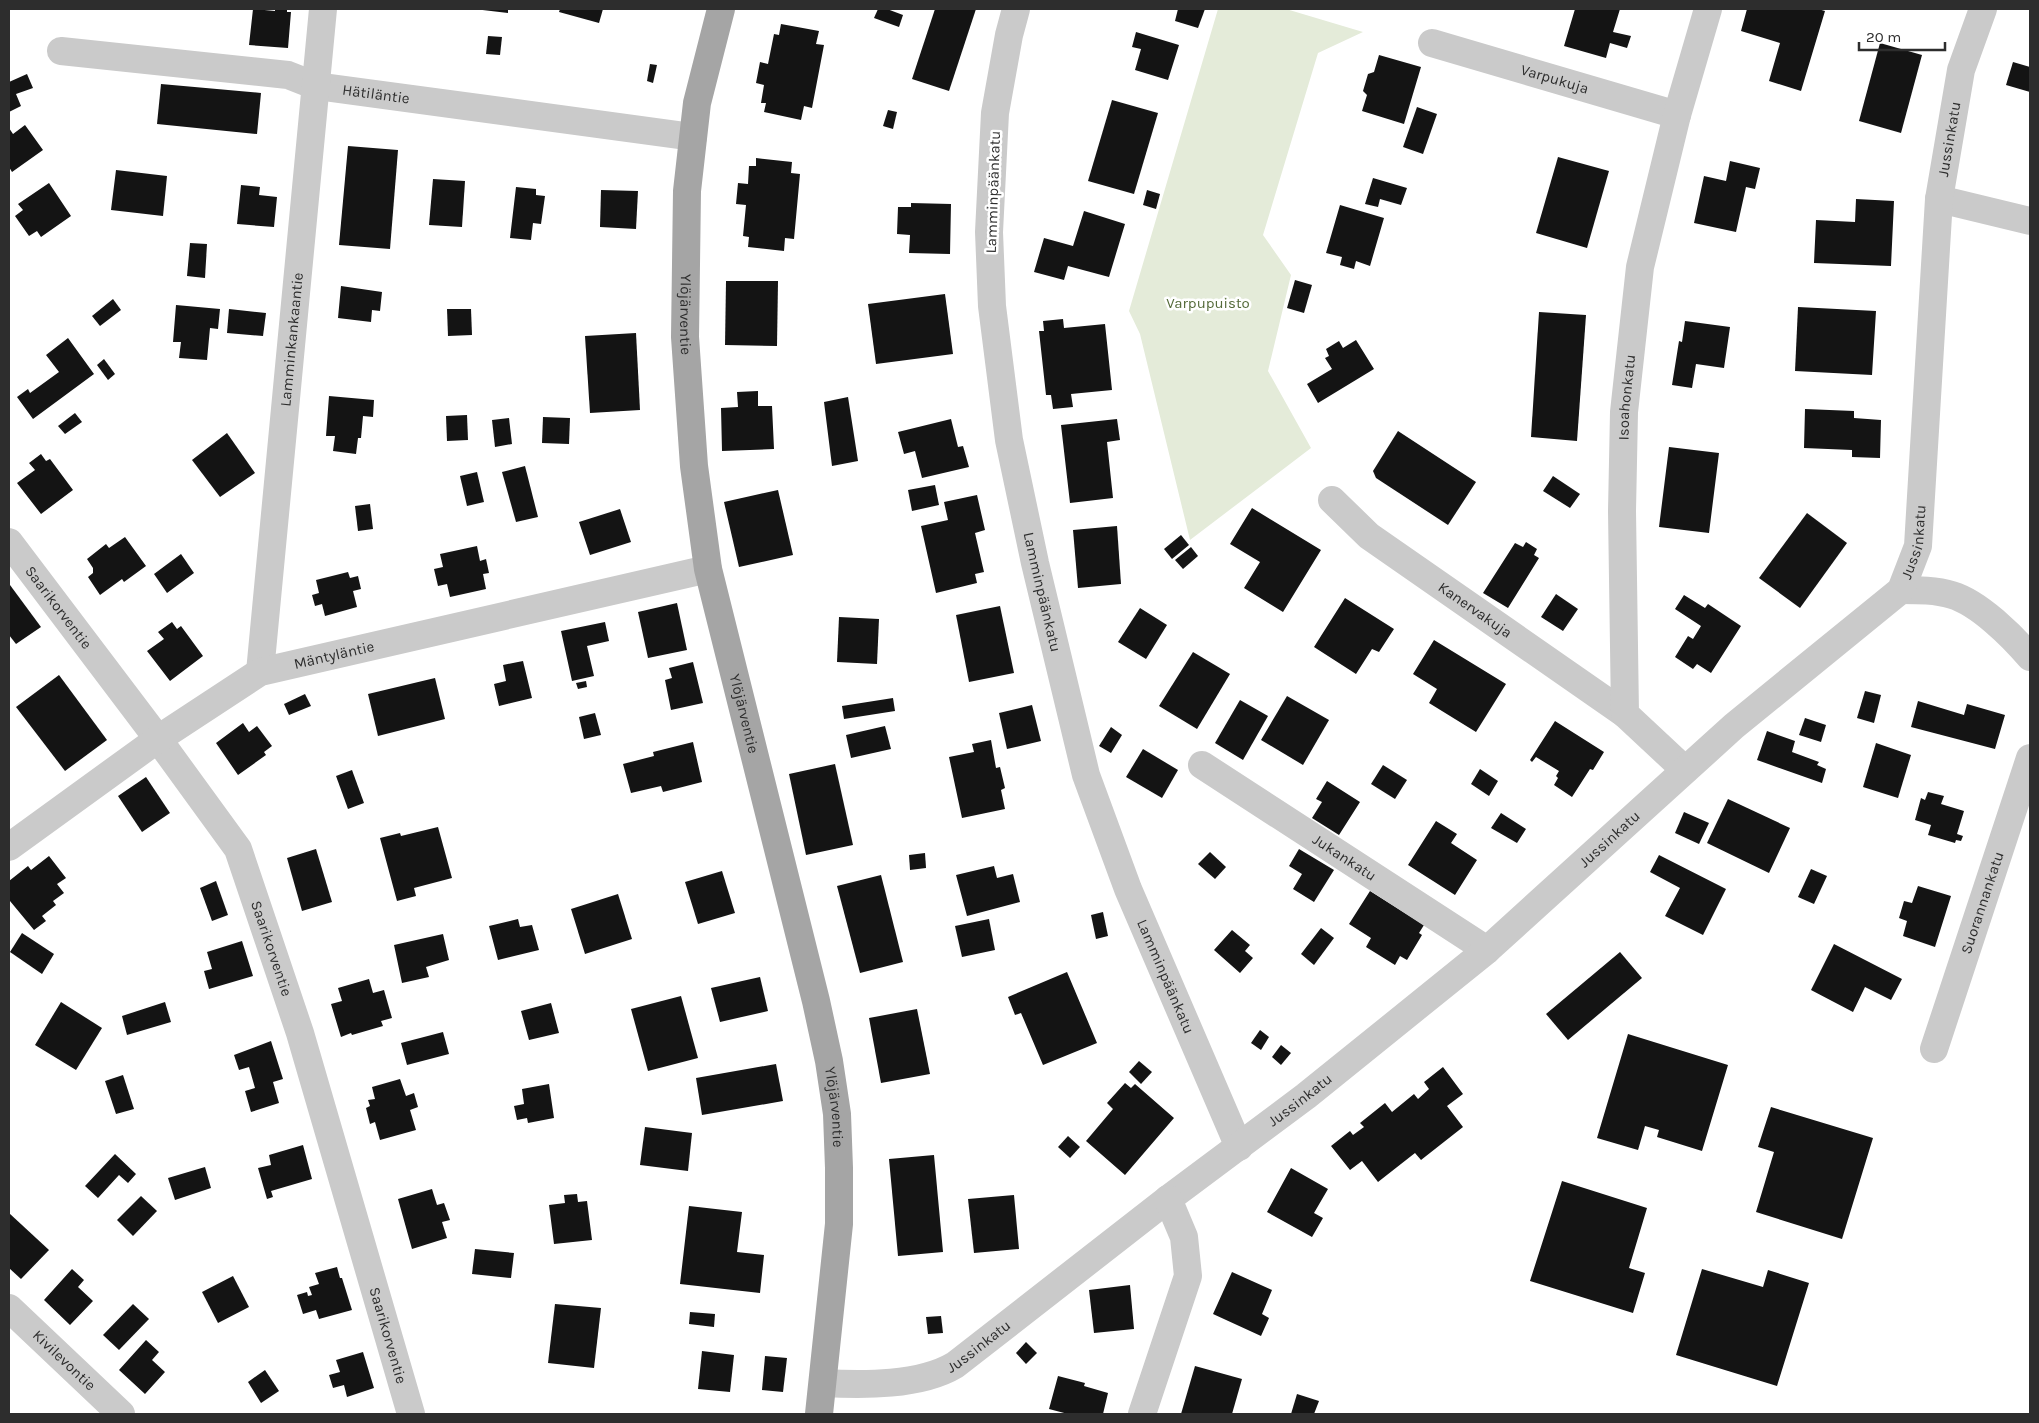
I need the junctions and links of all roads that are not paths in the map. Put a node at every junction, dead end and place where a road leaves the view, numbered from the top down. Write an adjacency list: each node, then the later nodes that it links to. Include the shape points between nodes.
1 (323, 9): 8 (street, Lamminkankaantie)
2 (721, 9): 10 (main road, Ylöjärventie, via 698,102)
3 (1016, 9): 27 (street, Lamminpäänkatu, via 995,112 989,232 992,306 1009,440 1086,775 1128,889)
4 (1708, 9): 9 (street, Isoahonkatu)
5 (1983, 9): 11 (street, Jussinkatu, via 1961,70)
6 (1432, 43): 9 (street, Varpukuja)
7 (61, 51): 8 (street, Hätiläntie, via 288,75)
8 (316, 86): 10 (street, Hätiläntie); 18 (street, Lamminkankaantie)
9 (1677, 115): 19 (street, Isoahonkatu, via 1640,267 1624,412)
10 (693, 137): 15 (main road, Ylöjärventie, via 687,191 685,337 694,466)
11 (1939, 199): 12 (street); 16 (street, Jussinkatu, via 1920,529 1918,546)
12 (2030, 221)
13 (1332, 500): 19 (street, Kanervakuja, via 1369,536)
14 (9, 542): 20 (street, Saarikorventie)
15 (708, 569): 18 (street, Mäntyläntie); 30 (main road, Ylöjärventie, via 816,1001 834,1086 839,1224)
16 (1902, 590): 17 (street, via 1952,594 1963,599 1990,618); 23 (street, Jussinkatu, via 1734,726)
17 (2030, 657)
18 (260, 672): 20 (street, Mäntyläntie)
19 (1625, 714): 23 (street)
20 (158, 739): 24 (street, Mäntyläntie); 32 (street, Saarikorventie, via 238,849 300,1033)
21 (2030, 758): 26 (street, Suorannankatu)
22 (1202, 766): 25 (street, Jukankatu)
23 (1686, 770): 25 (street, Jussinkatu)
24 (9, 847)
25 (1487, 950): 27 (street, Jussinkatu)
26 (1934, 1049)
27 (1240, 1147): 28 (street, Jussinkatu)
28 (1168, 1199): 30 (street, Jussinkatu, via 947,1370 866,1386); 34 (street, via 1184,1237 1188,1276)
29 (9, 1308): 31 (street, Kivilevontie)
30 (823, 1383): 33 (main road, Ylöjärventie)
31 (121, 1414)
32 (410, 1414)
33 (818, 1414)
34 (1142, 1414)

